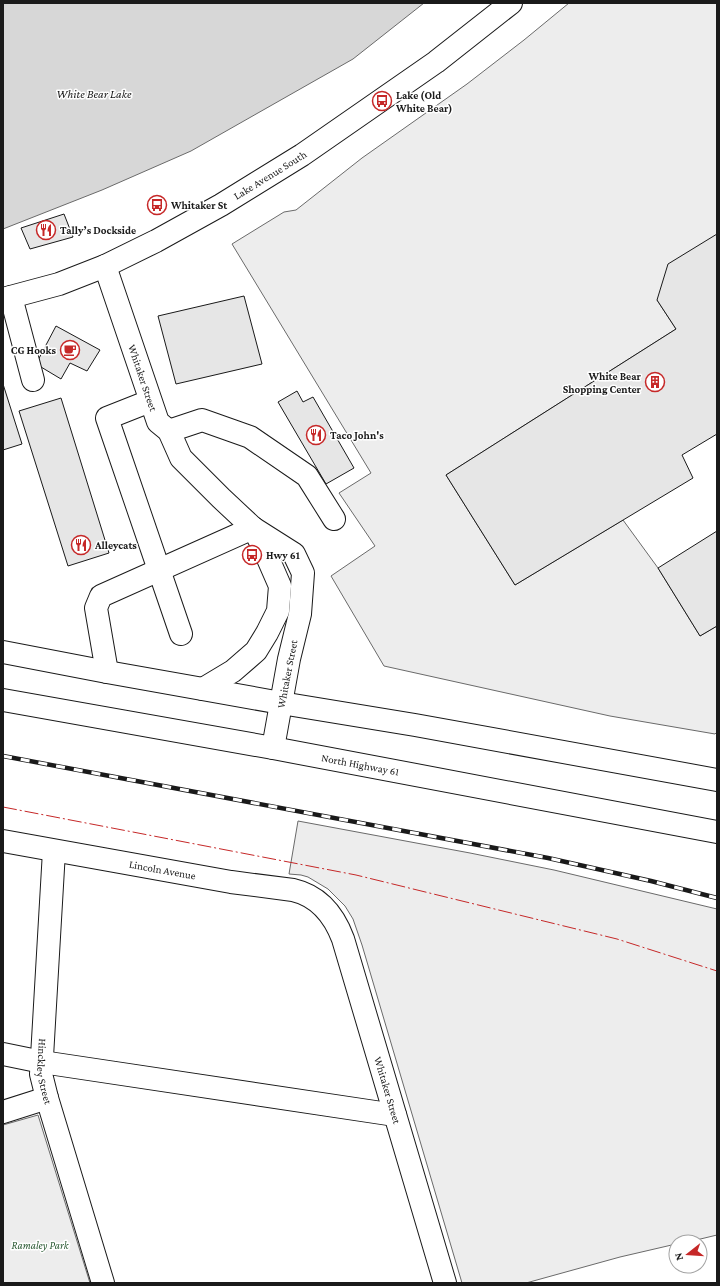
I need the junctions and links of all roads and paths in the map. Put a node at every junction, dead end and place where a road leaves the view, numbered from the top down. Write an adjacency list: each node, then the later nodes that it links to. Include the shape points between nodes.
1 (511, 3): 2 (street, Lake Avenue South, via 436,62 302,155 156,241)
2 (105, 266): 3 (street, Lake Avenue South, via 60,284); 5 (street, Whitaker Street)
3 (7, 298): 4 (street)
4 (33, 380)
5 (150, 401): 6 (street, Whitaker Street, via 158,422); 9 (street, via 107,418)
6 (169, 431): 7 (street, via 202,420 250,437 307,476); 8 (street, Whitaker Street, via 181,458)
7 (334, 519)
8 (253, 528): 9 (street); 13 (street, Whitaker Street, via 280,586 278,611 256,651 233,671); 15 (street, Whitaker Street, via 294,554 303,573 300,614)
9 (160, 570): 10 (street); 12 (street, via 101,596 96,608)
10 (181, 634)
11 (3, 652): 12 (street)
12 (107, 672): 13 (street)
13 (203, 689): 15 (street)
14 (3, 700): 16 (street, North Highway 61)
15 (281, 703): 16 (street, Whitaker Street); 17 (street, via 415,724)
16 (273, 748): 18 (street, North Highway 61)
17 (717, 780)
18 (717, 832)
19 (3, 841): 20 (street, Lincoln Avenue)
20 (54, 851): 21 (street, Lincoln Avenue, via 237,883 293,890); 23 (street, Hinckley Street)
21 (320, 902): 26 (street, Whitaker Street, via 333,917 343,939)
22 (3, 1054): 23 (street)
23 (42, 1062): 24 (street, Hinckley Street); 26 (street)
24 (47, 1098): 25 (street); 27 (street, Hinckley Street)
25 (3, 1112)
26 (395, 1115): 28 (street, Whitaker Street)
27 (103, 1283)
28 (445, 1283)

